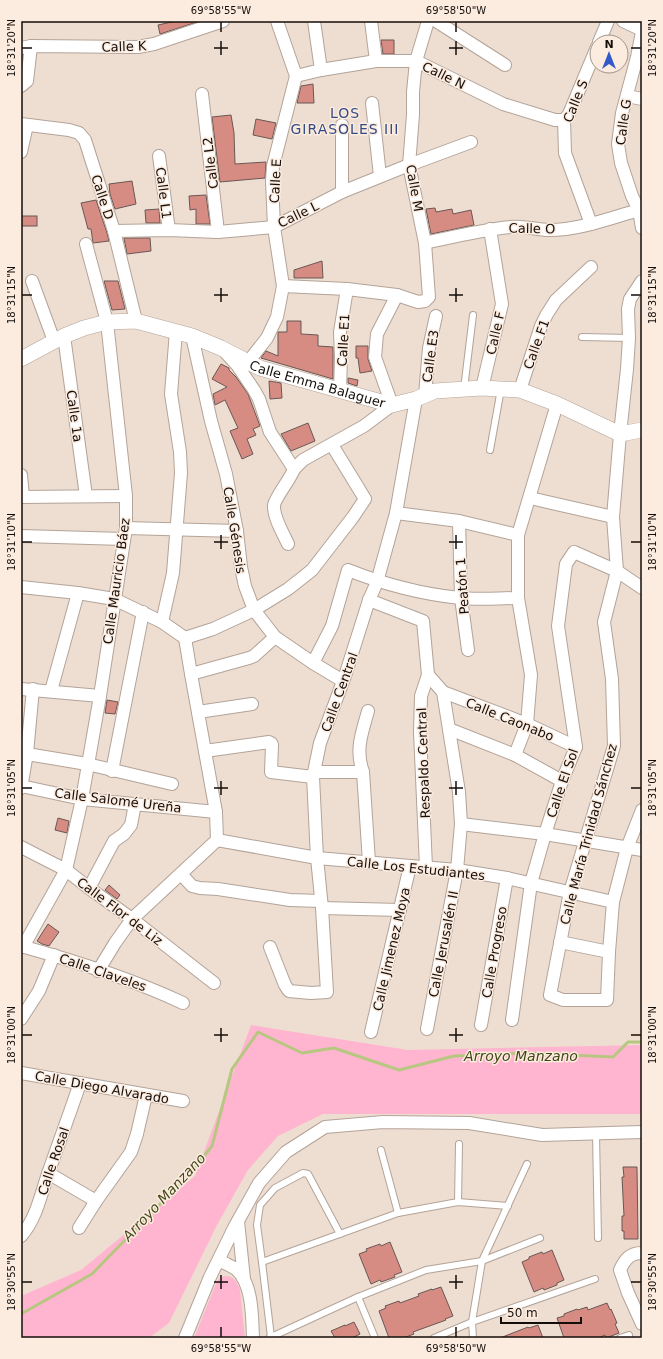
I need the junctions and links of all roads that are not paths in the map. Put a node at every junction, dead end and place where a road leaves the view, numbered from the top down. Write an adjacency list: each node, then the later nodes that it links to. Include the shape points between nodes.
1 (223, 21): 9 (street, Calle K)
2 (277, 21): 18 (street)
3 (314, 21): 17 (street)
4 (371, 21): 13 (street)
5 (428, 21): 14 (street, Calle M)
6 (436, 21): 15 (street)
7 (608, 21): 11 (street)
8 (623, 21): 10 (street)
9 (199, 24): 12 (street, Calle K, via 154,44 138,47)
10 (642, 31): 21 (street, Calle G)
11 (602, 34)
12 (26, 47): 19 (street, via 27,81)
13 (376, 61): 14 (street, Calle N); 17 (street, Calle N)
14 (416, 61): 24 (street, Calle N, via 503,104 555,120); 30 (street, Calle M)
15 (505, 65)
16 (589, 66): 24 (street, Calle S, via 569,114)
17 (321, 70): 18 (street, Calle N)
18 (296, 76): 35 (street, Calle E, via 273,166)
19 (21, 86)
20 (202, 94): 40 (street, Calle L2)
21 (627, 96): 22 (street); 33 (street, Calle G, via 618,144 621,163)
22 (642, 99)
23 (372, 103): 31 (street)
24 (564, 120): 34 (street, Calle S, via 565,153)
25 (24, 125): 28 (street); 39 (street, Calle D, via 69,130 79,133 85,140)
26 (342, 125): 32 (street)
27 (471, 142): 30 (street, Calle L)
28 (21, 152)
29 (159, 156): 38 (street, Calle L1)
30 (409, 165): 31 (street, Calle L); 41 (street, Calle M)
31 (380, 176): 32 (street, Calle L)
32 (342, 192): 35 (street, Calle L)
33 (639, 210): 34 (street, Calle O); 36 (street, Calle G)
34 (591, 224): 37 (street, Calle O, via 548,230 521,226)
35 (274, 227): 40 (street, Calle L); 46 (street, Calle E)
36 (642, 228)
37 (490, 229): 41 (street, Calle O); 61 (street, Calle F, via 502,304)
38 (169, 230): 39 (street, Calle L); 40 (street, Calle L)
39 (114, 231): 51 (street, Calle D)
40 (218, 232)
41 (425, 243): 48 (street, Calle M, via 429,297 418,302)
42 (86, 244): 52 (street, Calle Mauricio Báez)
43 (591, 266): 65 (street, Calle F1, via 556,300 547,314)
44 (32, 281): 57 (street, Calle 1a)
45 (642, 281): 56 (street, Calle María Trinidad Sánchez, via 630,299)
46 (283, 286): 47 (street); 60 (street, Calle E, via 277,317 267,338)
47 (347, 289): 48 (street); 64 (street, Calle E1, via 340,332)
48 (397, 296): 68 (street, via 377,334 375,351)
49 (473, 315): 62 (lane)
50 (436, 316): 66 (street, Calle E3)
51 (136, 321): 52 (street, Calle Emma Balaguer); 53 (street, Calle Emma Balaguer)
52 (107, 322): 57 (street, Calle Emma Balaguer, via 84,328); 76 (street, Calle Mauricio Báez)
53 (176, 331): 54 (street, Calle Emma Balaguer); 82 (street, via 170,394 180,452)
54 (192, 336): 58 (street, Calle Emma Balaguer); 83 (street, Calle Génesis, via 226,474)
55 (582, 337): 56 (lane)
56 (629, 338): 70 (street, Calle María Trinidad Sánchez)
57 (59, 339): 59 (street, Calle Emma Balaguer); 75 (street, Calle 1a)
58 (221, 348): 60 (street, Calle Emma Balaguer); 73 (street, via 237,365 259,398 270,432)
59 (21, 359)
60 (248, 362): 64 (street, Calle Emma Balaguer, via 260,368)
61 (482, 388): 62 (street, Calle Emma Balaguer); 63 (street, Calle Emma Balaguer)
62 (464, 389): 66 (street, Calle Emma Balaguer, via 435,391)
63 (501, 389): 65 (street, Calle Emma Balaguer); 72 (lane)
64 (340, 390): 68 (street, Calle Emma Balaguer)
65 (520, 390): 67 (street, Calle Emma Balaguer)
66 (420, 397): 68 (street, Calle Emma Balaguer); 79 (street, Calle Central)
67 (557, 404): 70 (street, Calle Emma Balaguer); 78 (street)
68 (392, 405): 71 (street)
69 (642, 430): 70 (street)
70 (620, 434): 80 (street, Calle María Trinidad Sánchez)
71 (332, 445): 73 (street, via 303,460); 97 (street, via 365,499 312,570 288,589)
72 (490, 450)
73 (294, 469): 87 (street, via 274,506)
74 (21, 475): 77 (street)
75 (86, 496): 76 (street); 77 (street)
76 (126, 496): 84 (street, Calle Mauricio Báez)
77 (22, 497)
78 (530, 498): 80 (street); 85 (street)
79 (396, 513): 81 (street); 89 (street, Calle Central)
80 (613, 517): 88 (street, Calle María Trinidad Sánchez)
81 (459, 521): 85 (street); 93 (street, Peatón 1)
82 (177, 529): 83 (street); 84 (street); 99 (street, via 173,573)
83 (237, 531): 97 (street, Calle Génesis, via 245,586)
84 (125, 533): 86 (street); 95 (street, Calle Mauricio Báez)
85 (518, 535): 94 (street)
86 (21, 536)
87 (288, 544)
88 (617, 571): 91 (street, Calle El Sol); 116 (street, Calle El Sol, via 574,552 566,564 558,626); 134 (street, Calle María Trinidad Sánchez, via 604,622 612,679 614,746)
89 (377, 582): 93 (street, via 411,591); 96 (street, Calle Central); 103 (street, via 348,570 332,626)
90 (21, 587): 92 (street)
91 (641, 591)
92 (78, 592): 95 (street); 108 (street)
93 (461, 598): 94 (street); 102 (street, Peatón 1)
94 (518, 598): 114 (street, via 531,675)
95 (114, 599): 98 (street); 110 (street, Calle Mauricio Báez)
96 (370, 600): 105 (street, Respaldo Central, via 423,621); 106 (street, Calle Central)
97 (254, 610): 100 (street, Calle Génesis); 101 (street, via 213,629)
98 (143, 612): 99 (street); 121 (street)
99 (162, 622): 101 (street)
100 (275, 637): 103 (street, Calle Génesis); 104 (street, via 254,656)
101 (185, 638): 104 (street)
102 (468, 650)
103 (312, 663): 106 (street, Calle Génesis)
104 (190, 674): 113 (street)
105 (428, 675): 109 (street); 141 (street, Respaldo Central, via 421,696 420,732)
106 (343, 682): 123 (street, Calle Central, via 320,744)
107 (27, 689): 108 (street); 118 (street)
108 (51, 691): 110 (street)
109 (443, 692): 114 (street, Calle Caonabo); 115 (street, Calle Jerusalén II)
110 (100, 696): 120 (street, Calle Mauricio Báez)
111 (252, 704): 113 (street)
112 (368, 711): 122 (street, via 358,750)
113 (198, 712): 117 (street)
114 (527, 724): 116 (street, Calle Caonabo); 119 (street)
115 (450, 729): 119 (street); 131 (street, Calle Jerusalén II)
116 (576, 747): 124 (street, Calle El Sol)
117 (205, 751): 123 (street, via 270,742 271,772); 130 (street)
118 (24, 753): 120 (street); 126 (street)
119 (514, 755): 124 (street)
120 (88, 764): 121 (street); 127 (street, Calle Mauricio Báez)
121 (112, 771): 125 (street)
122 (363, 772): 123 (street); 139 (street)
123 (314, 774): 138 (street, Calle Central)
124 (562, 781): 132 (street, Calle El Sol)
125 (172, 784)
126 (21, 787): 127 (street, Calle Salomé Ureña)
127 (82, 799): 128 (street, Calle Salomé Ureña); 142 (street, Calle Mauricio Báez)
128 (135, 804): 130 (street, Calle Salomé Ureña); 147 (street, via 131,825 114,841)
129 (642, 810): 135 (street)
130 (216, 812): 133 (street)
131 (461, 824): 132 (street); 143 (street, Calle Jerusalén II)
132 (545, 834): 134 (street); 146 (street, Calle El Sol)
133 (217, 840): 138 (street, Calle Los Estudiantes); 144 (street)
134 (586, 841): 135 (street); 148 (street, Calle María Trinidad Sánchez)
135 (627, 848): 136 (street); 149 (street)
136 (642, 850)
137 (23, 852): 142 (street, Calle Flor de Liz)
138 (317, 858): 139 (street, Calle Los Estudiantes); 150 (street, Calle Central)
139 (369, 862): 140 (street, Calle Los Estudiantes)
140 (410, 866): 141 (street, Calle Los Estudiantes); 151 (street, Calle Jimenez Moya)
141 (426, 867): 143 (street, Calle Los Estudiantes)
142 (66, 870): 147 (street, Calle Flor de Liz); 154 (street, Calle Mauricio Báez)
143 (457, 870): 145 (street, Calle Los Estudiantes); 164 (street, Calle Jerusalén II)
144 (181, 874): 150 (street, via 192,886 200,888); 152 (street)
145 (507, 878): 146 (street, Calle Los Estudiantes); 163 (street, Calle Progreso)
146 (531, 884): 148 (street, Calle Los Estudiantes); 162 (street, Calle El Sol)
147 (89, 888): 152 (street, Calle Flor de Liz)
148 (570, 892): 149 (street, Calle Los Estudiantes); 153 (street, Calle María Trinidad Sánchez)
149 (613, 902): 156 (street)
150 (321, 904): 151 (street); 155 (street, Calle Central, via 327,992 289,991)
151 (400, 910): 165 (street, Calle Jimenez Moya)
152 (132, 919): 158 (street); 159 (street, Calle Flor de Liz)
153 (560, 942): 156 (street); 156 (street, Calle María Trinidad Sánchez, via 550,995 563,1000 607,1000)
154 (22, 946): 157 (street, Calle Claveles)
155 (270, 947)
156 (609, 952)
157 (54, 955): 158 (street, Calle Claveles); 161 (street, via 39,991)
158 (98, 970): 160 (street, Calle Claveles)
159 (214, 983)
160 (183, 1003)
161 (21, 1019)
162 (512, 1020)
163 (481, 1025)
164 (427, 1029)
165 (371, 1032)
166 (21, 1073): 167 (street, Calle Diego Alvarado)
167 (80, 1084): 168 (street, Calle Diego Alvarado); 175 (street, Calle Rosal)
168 (146, 1095): 169 (street, Calle Diego Alvarado); 176 (street, via 131,1152)
169 (183, 1101)
170 (642, 1132): 171 (street)
171 (596, 1134): 180 (street, via 542,1135 469,1124 383,1122 325,1127 286,1152 259,1183); 185 (lane)
172 (459, 1144): 177 (lane)
173 (381, 1150): 179 (lane)
174 (527, 1164): 178 (lane)
175 (48, 1173): 176 (street); 183 (street, Calle Rosal, via 28,1228)
176 (96, 1201): 181 (street)
177 (458, 1202): 178 (lane); 179 (lane)
178 (508, 1206): 188 (lane)
179 (398, 1213): 182 (lane)
180 (238, 1221): 187 (street); 191 (street)
181 (79, 1228)
182 (340, 1234): 189 (lane); 189 (lane, via 308,1174 303,1173 275,1188 260,1205 257,1225)
183 (21, 1236)
184 (540, 1238): 188 (lane)
185 (598, 1238)
186 (642, 1253): 194 (street, via 635,1253 625,1259 620,1270)
187 (219, 1260): 191 (street, via 235,1269); 196 (street)
188 (482, 1261): 192 (lane, via 426,1270); 193 (lane)
189 (262, 1262): 198 (lane)
190 (595, 1279): 193 (lane)
191 (245, 1281): 197 (street, via 250,1302)
192 (358, 1297): 198 (lane); 199 (lane)
193 (472, 1322): 200 (lane); 201 (lane)
194 (642, 1324)
195 (629, 1335): 202 (lane)
196 (185, 1338)
197 (253, 1338)
198 (270, 1338)
199 (375, 1338)
200 (434, 1338)
201 (473, 1338)
202 (620, 1338)

